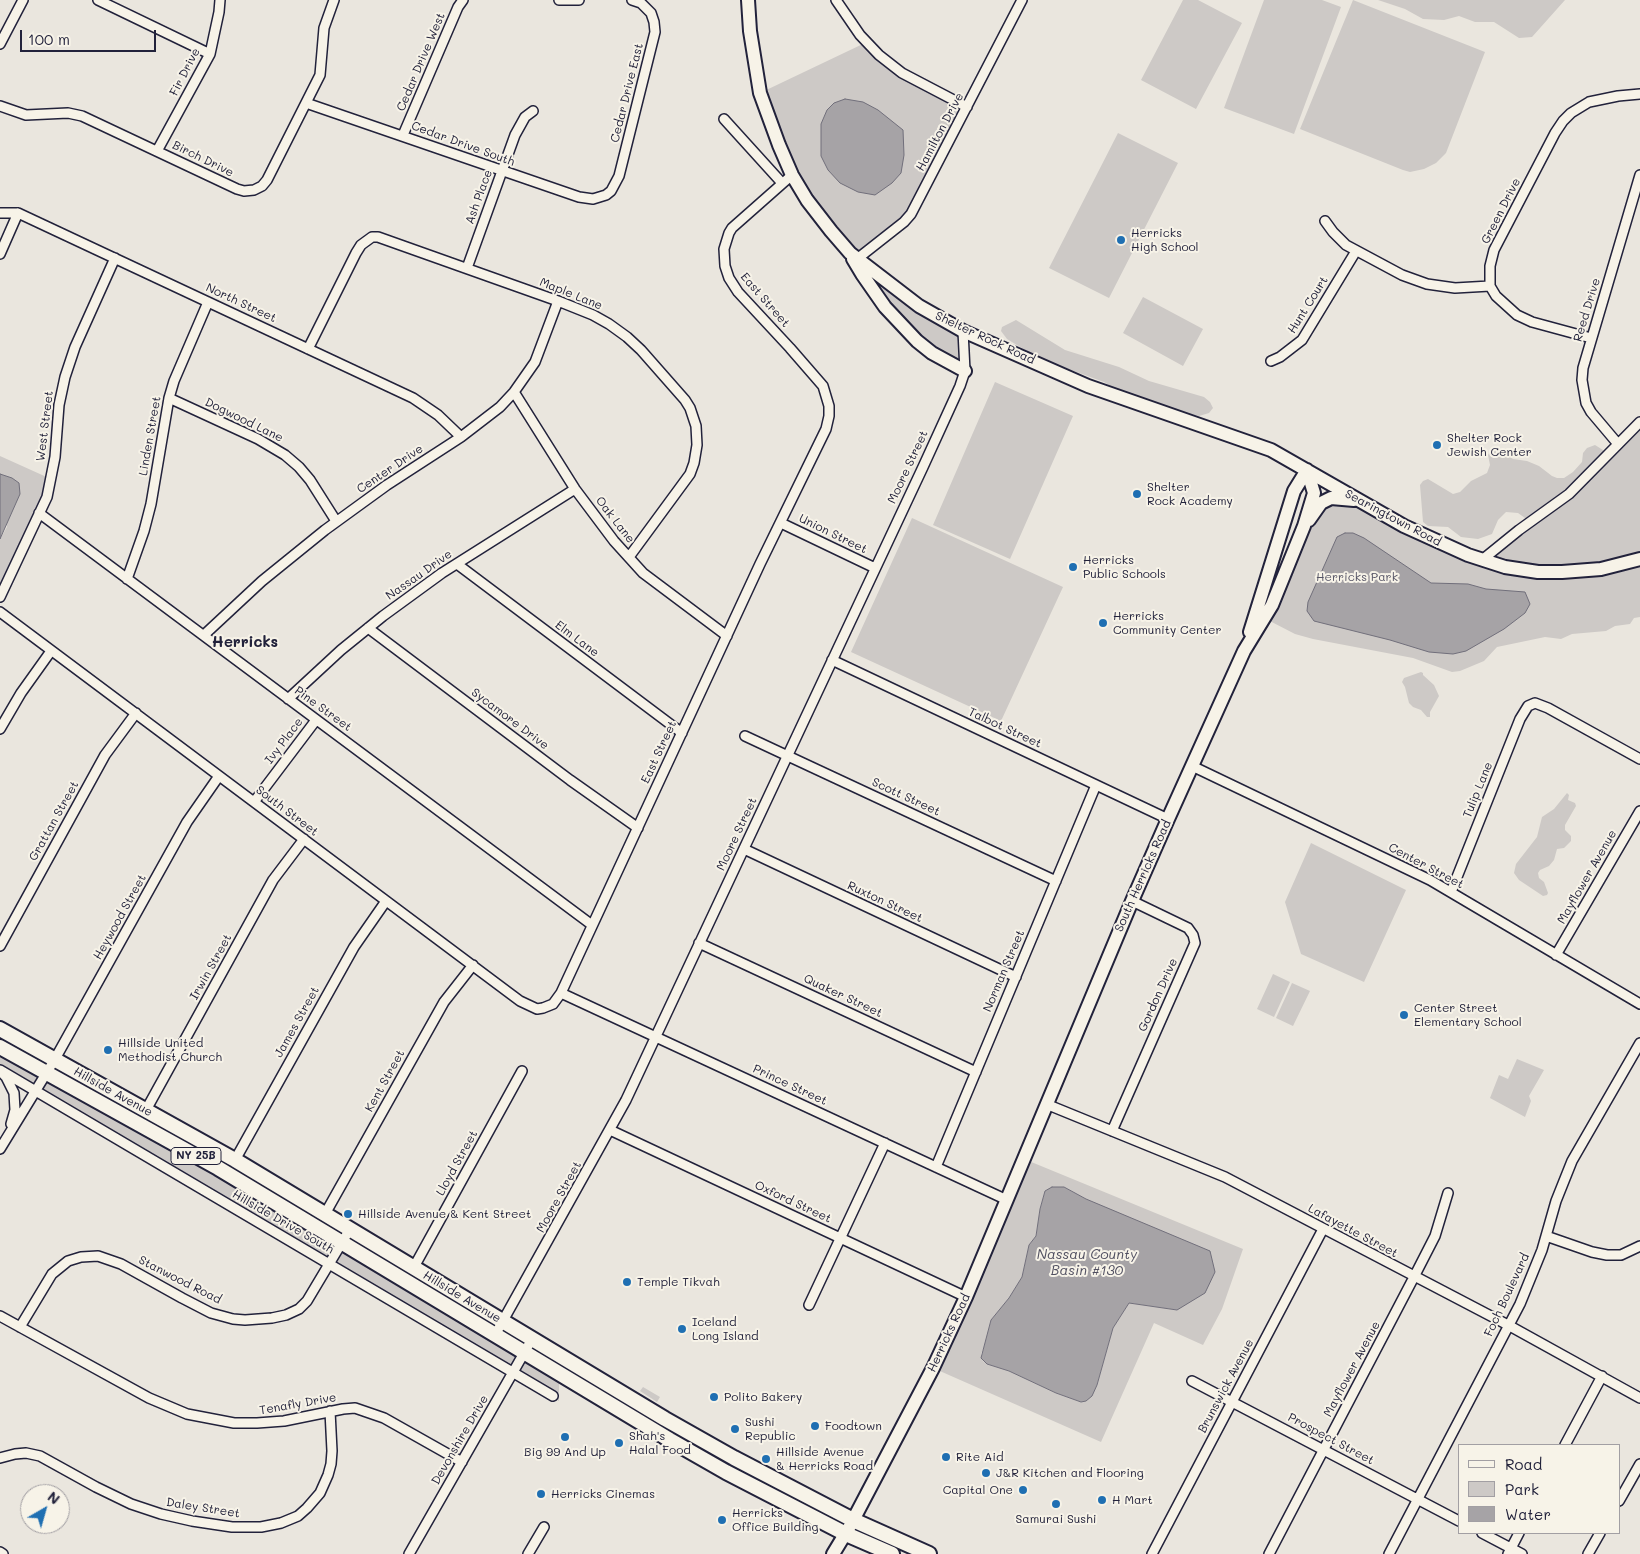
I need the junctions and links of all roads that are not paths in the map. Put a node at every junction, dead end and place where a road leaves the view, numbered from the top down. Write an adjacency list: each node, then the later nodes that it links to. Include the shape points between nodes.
1 (23, 0): 12 (street)
2 (98, 0): 13 (street)
3 (220, 0): 13 (street, Fir Drive)
4 (334, 0): 15 (street, Birch Drive, via 324,28 320,75)
5 (463, 0): 20 (street, Cedar Drive West)
6 (559, 0): 7 (street)
7 (579, 0)
8 (748, 0): 24 (main road, Shelter Rock Road, via 760,93 779,145)
9 (836, 0): 17 (street, via 860,35 879,55 902,73)
10 (1018, 1): 17 (street, Hamilton Drive)
11 (637, 2): 25 (street, Cedar Drive East, via 651,13 655,32 619,176)
12 (0, 44)
13 (210, 54): 21 (street, Fir Drive)
14 (1640, 94): 34 (street, Green Drive, via 1588,102 1563,121 1494,250)
15 (306, 103): 20 (street, Cedar Drive South); 21 (street, Birch Drive, via 267,180 254,190 237,189)
16 (0, 106): 21 (street, Birch Drive, via 26,115 68,113 82,116)
17 (967, 107): 31 (street, Hamilton Drive, via 909,217)
18 (533, 111): 22 (street, Ash Place, via 514,135)
19 (724, 119): 24 (street)
20 (403, 135): 22 (street, Cedar Drive South)
21 (157, 151)
22 (502, 171): 25 (street, Cedar Drive South, via 579,198 593,199); 33 (street, Ash Place)
23 (1640, 175): 38 (street, Reed Drive)
24 (787, 179): 31 (main road, Shelter Rock Road); 52 (street, East Street, via 732,228 724,249 725,266 738,292 823,386 827,395 829,416 826,429)
25 (611, 191)
26 (0, 213): 27 (street, North Street)
27 (18, 213): 30 (street); 32 (street, North Street)
28 (1325, 221): 29 (street)
29 (1356, 251): 34 (street, via 1402,275 1428,284 1455,288); 40 (street, Hunt Court, via 1302,340)
30 (0, 254)
31 (854, 256): 37 (main road, Shelter Rock Road, via 919,306); 41 (main road, via 862,274 885,307 917,341)
32 (115, 258): 36 (street, North Street); 50 (street, West Street, via 65,376 51,479)
33 (467, 268): 35 (street, Maple Lane); 39 (street, Maple Lane, via 378,238 367,240 356,253)
34 (1490, 286): 38 (street, via 1517,315)
35 (558, 301): 42 (street, Center Drive, via 534,362); 54 (street, Maple Lane, via 593,315 628,337 685,400 694,418 697,445 690,474)
36 (208, 302): 39 (street, North Street); 43 (street, Linden Street)
37 (963, 330): 41 (street, Moore Street); 47 (main road, Shelter Rock Road, via 1088,386 1271,450)
38 (1591, 338): 46 (street, Reed Drive, via 1583,368 1584,394 1592,412)
39 (308, 349): 45 (street, North Street, via 413,398)
40 (1271, 361)
41 (964, 371): 58 (street, Moore Street, via 960,386)
42 (514, 392): 45 (street, Center Drive); 48 (street, Oak Lane)
43 (169, 398): 51 (street, Dogwood Lane, via 285,455 310,480); 59 (street, Linden Street, via 151,504)
44 (1640, 422): 46 (street)
45 (461, 437): 51 (street, Center Drive)
46 (1618, 444): 56 (street, via 1569,494)
47 (1307, 470): 49 (main road, Searingtown Road); 53 (main road, South Herricks Road, via 1314,493); 66 (main road, South Herricks Road, via 1294,491)
48 (576, 489): 54 (street, Oak Lane); 57 (street, Nassau Drive)
49 (1358, 500): 53 (main road, via 1330,498 1321,503); 56 (main road, Searingtown Road, via 1422,535)
50 (39, 513): 59 (street, Pine Street); 60 (street, West Street)
51 (336, 521): 63 (street, Center Drive, via 262,581)
52 (781, 523): 58 (street, Union Street); 64 (street, East Street)
53 (1304, 526): 66 (main road, South Herricks Road, via 1272,605)
54 (629, 557): 64 (street, Oak Lane, via 662,588)
55 (1640, 559): 56 (main road, Searingtown Road, via 1562,572 1520,569)
56 (1482, 560)
57 (457, 564): 62 (street, Nassau Drive); 72 (street, Elm Lane)
58 (875, 568): 67 (street, Moore Street)
59 (127, 579): 63 (street, Pine Street)
60 (0, 596)
61 (0, 612): 65 (street, South Street)
62 (368, 628): 68 (street, Nassau Drive); 82 (street, Sycamore Drive)
63 (204, 635): 68 (street, Pine Street)
64 (727, 636): 72 (street, East Street)
65 (51, 651): 69 (street, South Street); 71 (street)
66 (1244, 651): 76 (main road, South Herricks Road)
67 (832, 660): 74 (street, Moore Street); 78 (street, Talbot Street)
68 (288, 698): 70 (street, Pine Street)
69 (136, 713): 77 (street, South Street); 91 (street, Grattan Street, via 105,755)
70 (316, 720): 79 (street, Ivy Place); 89 (street, Pine Street)
71 (0, 729)
72 (682, 734): 82 (street, East Street)
73 (745, 736): 74 (street, Scott Street)
74 (787, 756): 84 (street, Moore Street); 85 (street, Scott Street)
75 (1640, 759): 86 (street, Tulip Lane, via 1548,708 1535,703 1528,706)
76 (1192, 766): 81 (main road, South Herricks Road); 86 (street, Center Street, via 1356,843)
77 (219, 776): 79 (street, South Street); 101 (street, Heywood Street, via 186,822)
78 (1096, 785): 81 (street, Talbot Street); 85 (street, Norman Street)
79 (254, 802): 83 (street, South Street)
80 (1640, 811): 92 (street, Mayflower Avenue)
81 (1168, 819): 88 (main road, South Herricks Road)
82 (638, 828): 89 (street, East Street)
83 (304, 839): 87 (street, South Street); 108 (street, Irwin Street, via 274,880)
84 (744, 849): 90 (street, Moore Street); 94 (street, Ruxton Street)
85 (1056, 881): 94 (street, Norman Street)
86 (1451, 892): 92 (street, Center Street)
87 (386, 901): 93 (street, South Street); 114 (street, James Street, via 354,947)
88 (1132, 901): 107 (main road, South Herricks Road); 110 (street, Gordon Drive, via 1188,928 1195,943)
89 (592, 925): 95 (street, East Street)
90 (700, 943): 98 (street, Moore Street); 104 (street, Quaker Street)
91 (0, 946)
92 (1556, 955): 96 (street, Center Street)
93 (473, 965): 95 (street, South Street, via 532,1007 544,1008 553,1004); 118 (street, Kent Street, via 444,1002)
94 (1016, 977): 104 (street, Norman Street)
95 (562, 993): 98 (street, Prince Street)
96 (1640, 1004)
97 (0, 1029): 101 (main road, Hillside Avenue / NY 25B)
98 (656, 1036): 109 (street, Moore Street); 112 (street, Prince Street)
99 (1640, 1043): 121 (street, Foch Boulevard, via 1572,1161)
100 (0, 1047): 105 (main road, Hillside Avenue / NY 25B)
101 (54, 1060): 105 (street, Heywood Street); 108 (main road, Hillside Avenue / NY 25B)
102 (0, 1071): 106 (street, Hillside Drive South); 111 (street, via 14,1093 15,1110)
103 (522, 1071): 126 (street, Lloyd Street)
104 (976, 1072): 115 (street, Norman Street)
105 (46, 1073): 106 (street, Heywood Street); 123 (main road, Hillside Avenue / NY 25B)
106 (36, 1090): 111 (street, Heywood Street); 125 (street, Hillside Drive South)
107 (1046, 1104): 110 (street, Lafayette Street); 117 (main road, Herricks Road)
108 (146, 1110): 114 (main road, Hillside Avenue / NY 25B)
109 (610, 1130): 122 (street, Oxford Street); 131 (street, Moore Street)
110 (1112, 1130): 120 (street, Lafayette Street, via 1225,1177)
111 (10, 1131): 113 (street)
112 (885, 1143): 115 (street, Prince Street); 122 (street)
113 (0, 1149)
114 (235, 1160): 118 (main road, Hillside Avenue / NY 25B)
115 (936, 1167): 117 (street, Prince Street)
116 (1448, 1193): 127 (street, Mayflower Avenue, via 1434,1236)
117 (1007, 1200): 128 (main road, Herricks Road)
118 (325, 1214): 119 (main road, Hillside Avenue / NY 25B)
119 (350, 1229): 123 (street, Stanwood Road); 126 (main road, Hillside Avenue / NY 25B)
120 (1323, 1229): 127 (street, Lafayette Street); 142 (street, Brunswick Avenue)
121 (1546, 1236): 124 (street, via 1607,1255 1621,1255); 132 (street, Foch Boulevard, via 1528,1285)
122 (840, 1238): 128 (street, Oxford Street); 129 (street)
123 (343, 1242): 125 (street, Stanwood Road); 134 (main road, Hillside Avenue / NY 25B)
124 (1640, 1246)
125 (330, 1264): 133 (street, Stanwood Road, via 299,1309 272,1318 245,1320 211,1313 111,1260 98,1256 81,1257 68,1261 52,1274); 137 (street, Hillside Drive South)
126 (414, 1268): 131 (main road, Hillside Avenue / NY 25B)
127 (1414, 1277): 132 (street, Lafayette Street); 145 (street, Mayflower Avenue)
128 (966, 1297): 151 (main road, Herricks Road, via 933,1368)
129 (809, 1305)
130 (0, 1316): 133 (street, Tenafly Drive)
131 (504, 1322): 134 (street, Moore Street); 135 (main road, Hillside Avenue / NY 25B)
132 (1508, 1325): 138 (street, Lafayette Street); 149 (street, Foch Boulevard)
133 (20, 1327): 143 (street, Tenafly Drive, via 149,1398 188,1414 234,1423 257,1423)
134 (495, 1335): 136 (main road, Hillside Avenue / NY 25B)
135 (532, 1339): 136 (street, Devonshire Drive); 151 (main road, Hillside Avenue / NY 25B, via 718,1449)
136 (524, 1352): 137 (street, Devonshire Drive); 154 (main road, Hillside Avenue / NY 25B, via 694,1454)
137 (513, 1373): 140 (street, Hillside Drive South); 147 (street, Devonshire Drive)
138 (1602, 1376): 141 (street, Lafayette Street); 144 (street)
139 (1192, 1380): 142 (street, Prospect Street)
140 (553, 1396)
141 (1640, 1398)
142 (1232, 1402): 145 (street, Prospect Street); 164 (street, Brunswick Avenue)
143 (330, 1411): 146 (street, Daley Street, via 331,1464 320,1494 298,1516 281,1524 261,1527 224,1526 161,1514 122,1500 40,1456 26,1453); 147 (street, Tenafly Drive, via 354,1408 374,1413)
144 (1566, 1444)
145 (1324, 1450): 149 (street, Prospect Street); 165 (street, Mayflower Avenue)
146 (0, 1458)
147 (462, 1462): 159 (street, Devonshire Drive)
148 (1640, 1464): 150 (street)
149 (1418, 1499): 152 (street, Prospect Street); 166 (street, Foch Boulevard)
150 (1620, 1499)
151 (853, 1520): 154 (main road, Herricks Road); 163 (main road, Hillside Avenue / NY 25B)
152 (1458, 1520)
153 (544, 1527): 160 (street)
154 (846, 1534): 161 (main road, Herricks Road); 162 (main road, Hillside Avenue / NY 25B)
155 (1484, 1534): 158 (street)
156 (1518, 1534): 158 (street)
157 (1599, 1534): 168 (street)
158 (1510, 1551): 167 (street)
159 (409, 1554)
160 (528, 1554)
161 (834, 1554)
162 (892, 1554)
163 (929, 1554)
164 (1152, 1554)
165 (1269, 1554)
166 (1389, 1554)
167 (1522, 1554)
168 (1588, 1554)

